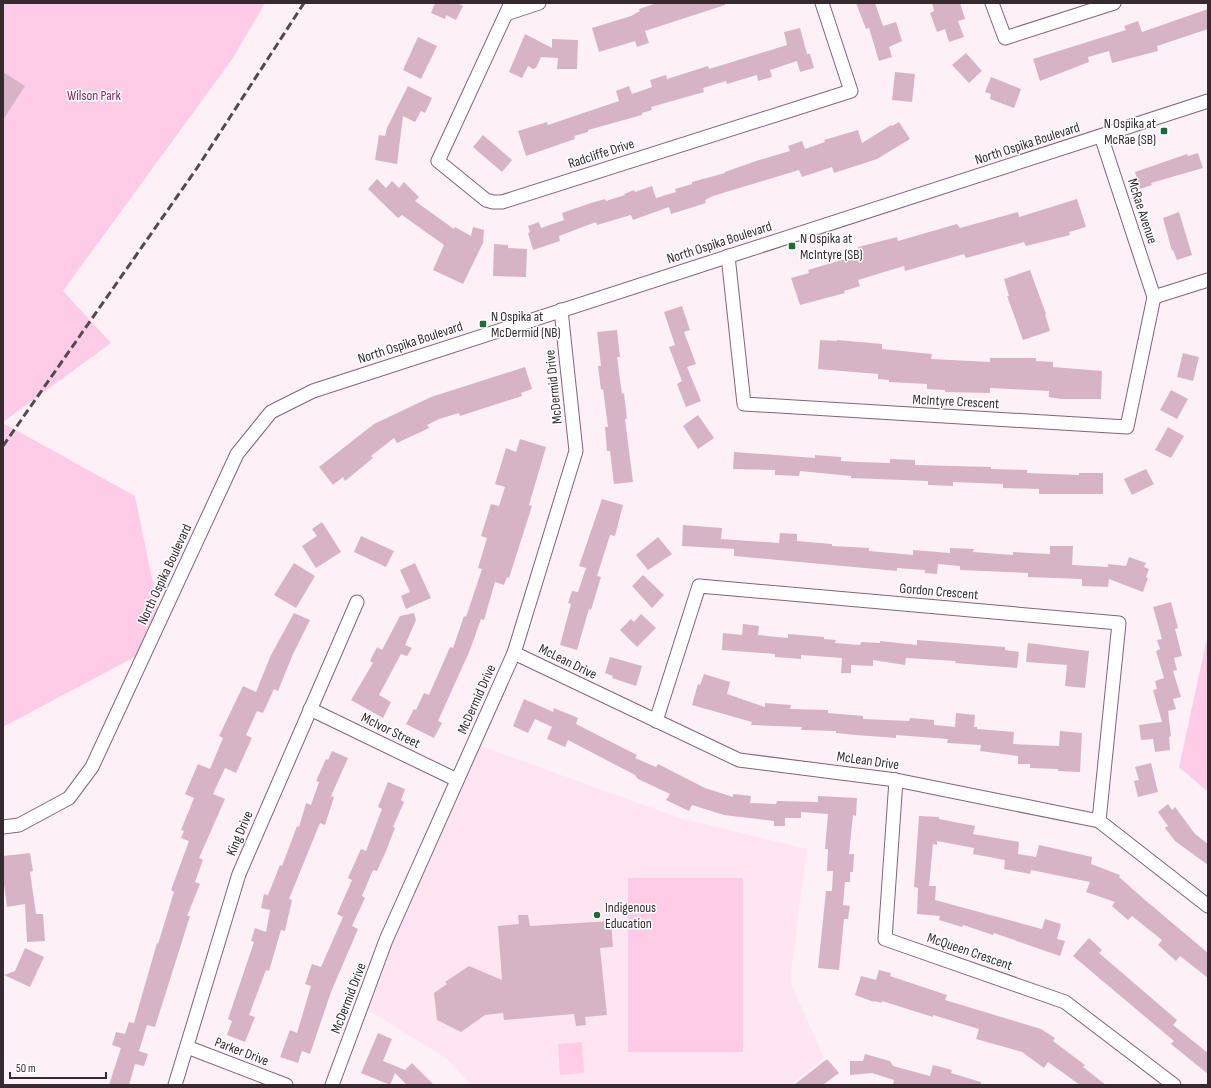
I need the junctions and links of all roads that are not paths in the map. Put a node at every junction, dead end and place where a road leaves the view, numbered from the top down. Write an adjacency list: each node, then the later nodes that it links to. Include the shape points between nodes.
1 (539, 3): 5 (street)
2 (822, 3): 5 (street, Radcliffe Drive, via 851,91 502,202 493,202 486,200 438,161)
3 (992, 3): 4 (street, via 1005,38)
4 (1114, 3)
5 (508, 8)
6 (1208, 101): 7 (street, North Ospika Boulevard)
7 (1101, 136): 8 (street, North Ospika Boulevard); 10 (street, McRae Avenue)
8 (728, 256): 10 (street, McIntyre Crescent, via 744,404 1128,427); 11 (street, North Ospika Boulevard)
9 (1208, 280): 10 (street)
10 (1154, 297)
11 (561, 310): 13 (street, McDermid Drive, via 576,451); 19 (street, North Ospika Boulevard, via 313,391 271,412 237,454 92,767 69,798 19,825)
12 (357, 602): 14 (street, King Drive)
13 (514, 652): 15 (street, McLean Drive); 16 (street, McDermid Drive)
14 (310, 709): 16 (street, McIvor Street); 21 (street, King Drive, via 239,874)
15 (656, 721): 17 (street, McLean Drive, via 739,760); 18 (street, Gordon Crescent, via 698,586 1119,623)
16 (457, 780): 24 (street, McDermid Drive, via 386,940)
17 (896, 780): 18 (street, McLean Drive); 25 (street, McQueen Crescent, via 885,938 1065,1002)
18 (1099, 821): 20 (street, McLean Drive)
19 (3, 828)
20 (1208, 906)
21 (187, 1047): 22 (street, King Drive); 23 (street, Parker Drive)
22 (175, 1085)
23 (286, 1085)
24 (332, 1085)
25 (1174, 1085)

